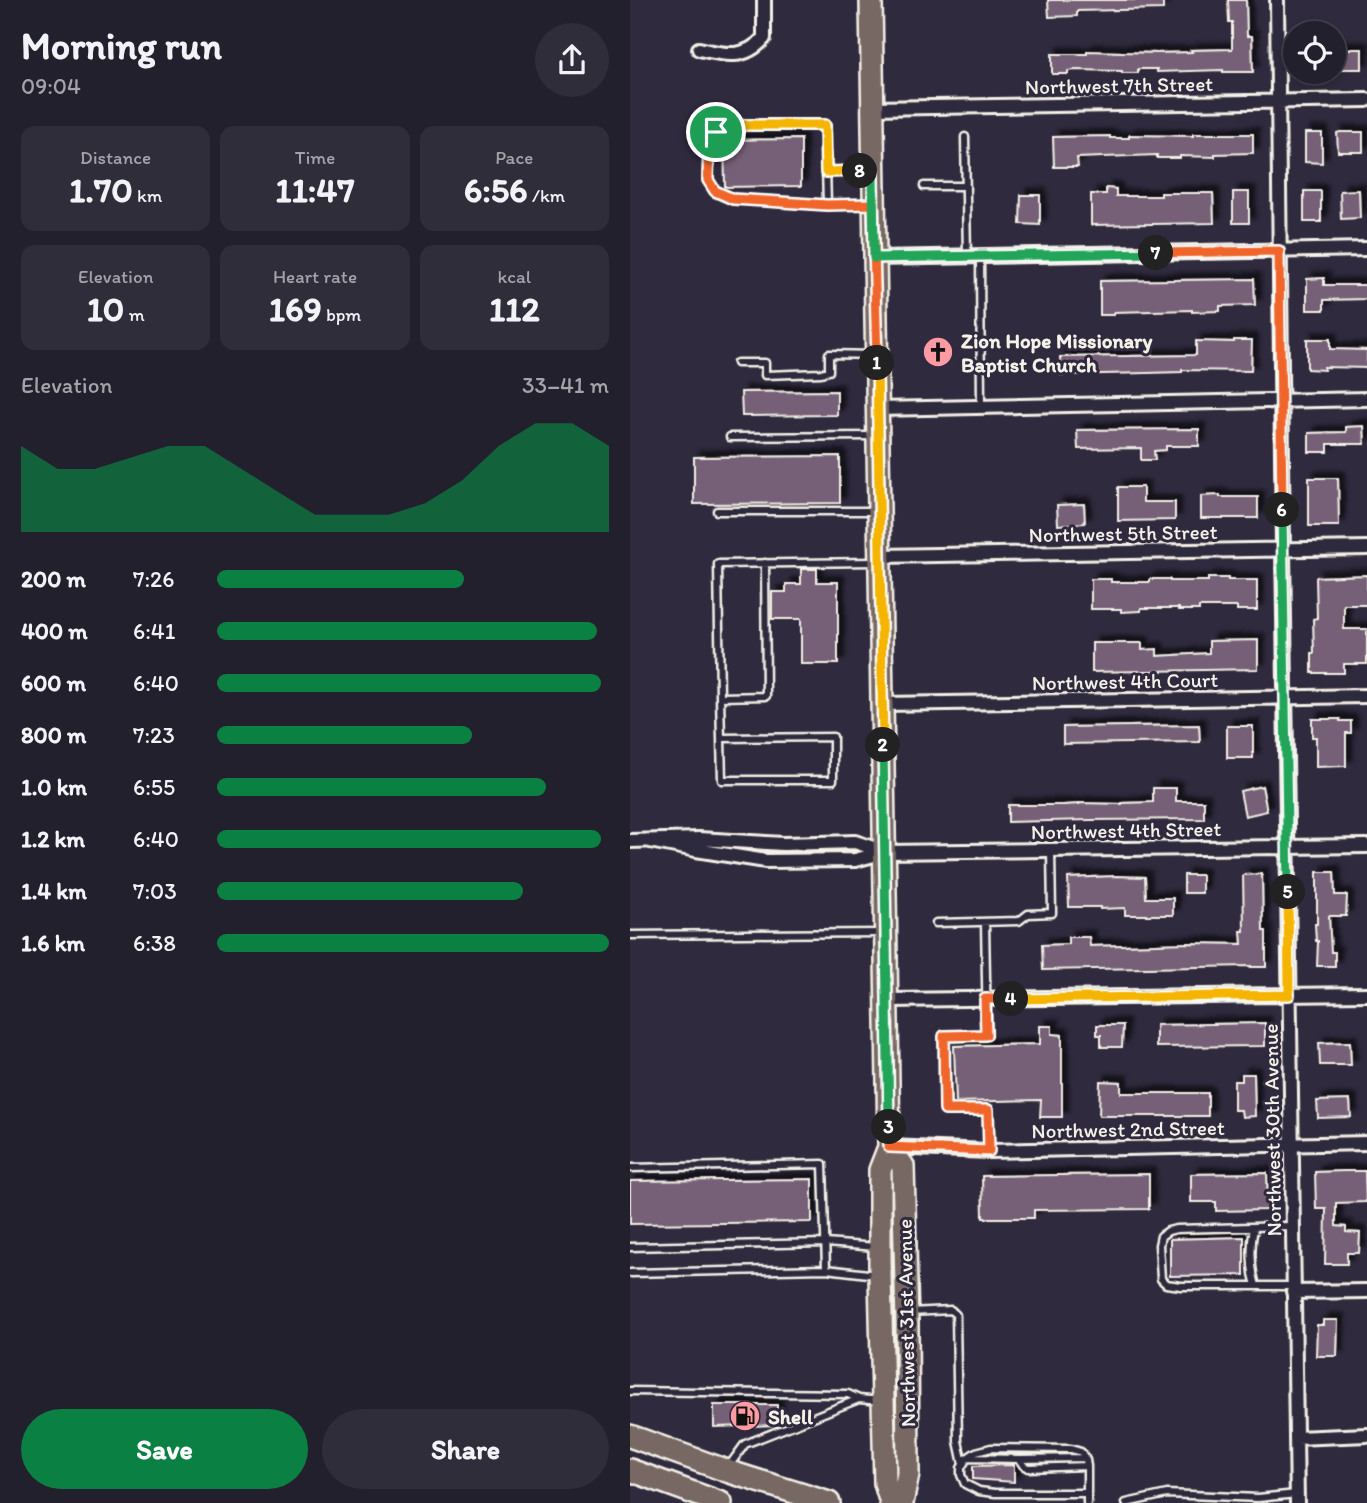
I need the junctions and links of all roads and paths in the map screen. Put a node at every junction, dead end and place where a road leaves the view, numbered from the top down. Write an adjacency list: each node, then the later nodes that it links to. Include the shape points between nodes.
1 (764, 0): 4 (street, via 764,38 756,47 743,54)
2 (871, 0): 7 (main road, Northwest 31st Avenue)
3 (1277, 0): 6 (street, Northwest 30th Avenue)
4 (699, 50)
5 (1367, 100): 6 (street, Northwest 7th Street)
6 (1278, 102): 7 (street, Northwest 7th Street); 16 (street, Northwest 30th Avenue)
7 (872, 108): 9 (main road, Northwest 31st Avenue)
8 (965, 137): 12 (lane)
9 (873, 171): 10 (lane); 13 (main road, Northwest 31st Avenue)
10 (826, 172): 14 (lane); 14 (lane, via 825,125 746,125 716,132 709,142 708,180 715,191 733,199)
11 (924, 186): 12 (lane)
12 (966, 186): 17 (lane)
13 (873, 204): 14 (lane); 18 (main road, Northwest 31st Avenue)
14 (827, 205)
15 (1367, 249): 16 (street)
16 (1279, 251): 17 (street); 22 (street, Northwest 30th Avenue)
17 (974, 256): 18 (street); 23 (lane)
18 (874, 258): 19 (main road, Northwest 31st Avenue)
19 (876, 355): 20 (lane, via 830,354 829,371 821,373 765,375 765,363); 24 (main road, Northwest 31st Avenue)
20 (737, 363)
21 (1367, 399): 22 (street)
22 (1281, 400): 23 (street); 30 (street, Northwest 30th Avenue)
23 (981, 407): 24 (street)
24 (877, 409): 25 (main road, Northwest 31st Avenue)
25 (878, 436): 26 (lane); 27 (main road, Northwest 31st Avenue)
26 (730, 437)
27 (879, 511): 28 (lane); 31 (main road, Northwest 31st Avenue)
28 (717, 512)
29 (1367, 548): 30 (street, Northwest 5th Street)
30 (1283, 549): 31 (street, Northwest 5th Street); 35 (street, Northwest 30th Avenue)
31 (880, 559): 32 (lane); 36 (main road, Northwest 31st Avenue)
32 (765, 563): 34 (lane, via 765,696); 34 (lane, via 718,564)
33 (1367, 696): 35 (street, Northwest 4th Court)
34 (720, 697): 37 (lane)
35 (1286, 698): 36 (street, Northwest 4th Court); 40 (street, Northwest 30th Avenue)
36 (883, 704): 42 (main road, Northwest 31st Avenue)
37 (721, 738): 37 (lane, via 722,780 833,780 833,737)
38 (630, 841): 42 (street, Northwest 4th Street, via 855,842)
39 (1367, 846): 40 (street, Northwest 4th Street)
40 (1288, 847): 41 (street, Northwest 4th Street); 48 (street, Northwest 30th Avenue)
41 (1051, 850): 42 (street, Northwest 4th Street); 43 (lane, via 1052,913 1028,914 1019,921)
42 (885, 852): 45 (main road, Northwest 31st Avenue)
43 (985, 922): 44 (lane); 49 (lane)
44 (936, 923)
45 (887, 933): 46 (lane); 50 (main road, Northwest 31st Avenue)
46 (630, 935)
47 (1367, 994): 48 (street)
48 (1289, 995): 49 (street); 52 (street, Northwest 30th Avenue)
49 (985, 999): 50 (street); 54 (lane, via 986,1035 944,1036 945,1110 988,1110)
50 (888, 1000): 53 (main road, Northwest 31st Avenue)
51 (1367, 1143): 52 (street, Northwest 2nd Street)
52 (1292, 1144): 54 (street, Northwest 2nd Street); 56 (street, Northwest 30th Avenue)
53 (889, 1147): 54 (street, Northwest 2nd Street); 60 (main road, Northwest 31st Avenue, via 880,1170); 67 (main road, Northwest 31st Avenue, via 903,1166)
54 (989, 1151)
55 (630, 1168): 58 (lane, via 823,1164)
56 (1292, 1226): 57 (lane); 65 (street, Northwest 30th Avenue)
57 (1254, 1227): 64 (lane, via 1251,1251); 64 (lane, via 1168,1231 1161,1236 1159,1268 1167,1284)
58 (826, 1243): 59 (lane); 60 (lane); 61 (lane)
59 (630, 1247)
60 (880, 1247): 63 (main road, Northwest 31st Avenue)
61 (826, 1269): 62 (lane); 63 (lane)
62 (630, 1273)
63 (880, 1275): 70 (main road, Northwest 31st Avenue)
64 (1256, 1286): 65 (lane)
65 (1293, 1289): 66 (street); 73 (street, Northwest 30th Avenue)
66 (1367, 1291)
67 (907, 1312): 74 (lane, via 951,1310 956,1315 958,1441); 84 (main road, Northwest 31st Avenue, via 908,1474)
68 (630, 1391): 69 (lane, via 848,1394)
69 (859, 1399): 70 (lane); 77 (lane, via 745,1444)
70 (883, 1401): 83 (main road, Northwest 31st Avenue, via 885,1482)
71 (1367, 1435): 73 (street)
72 (630, 1436): 77 (main road)
73 (1296, 1438): 79 (street, Northwest 30th Avenue)
74 (965, 1461): 75 (lane, via 1019,1459 1028,1468); 75 (lane, via 991,1448 1071,1450 1081,1452); 78 (lane, via 961,1475 965,1484 979,1491)
75 (1086, 1462): 78 (lane)
76 (630, 1470): 81 (main road)
77 (726, 1471): 82 (main road)
78 (1087, 1493): 85 (lane)
79 (1297, 1498): 80 (lane)
80 (1257, 1500): 86 (lane, via 1167,1493)
81 (721, 1503)
82 (829, 1503)
83 (891, 1503)
84 (902, 1503)
85 (1087, 1503)
86 (1126, 1503)

